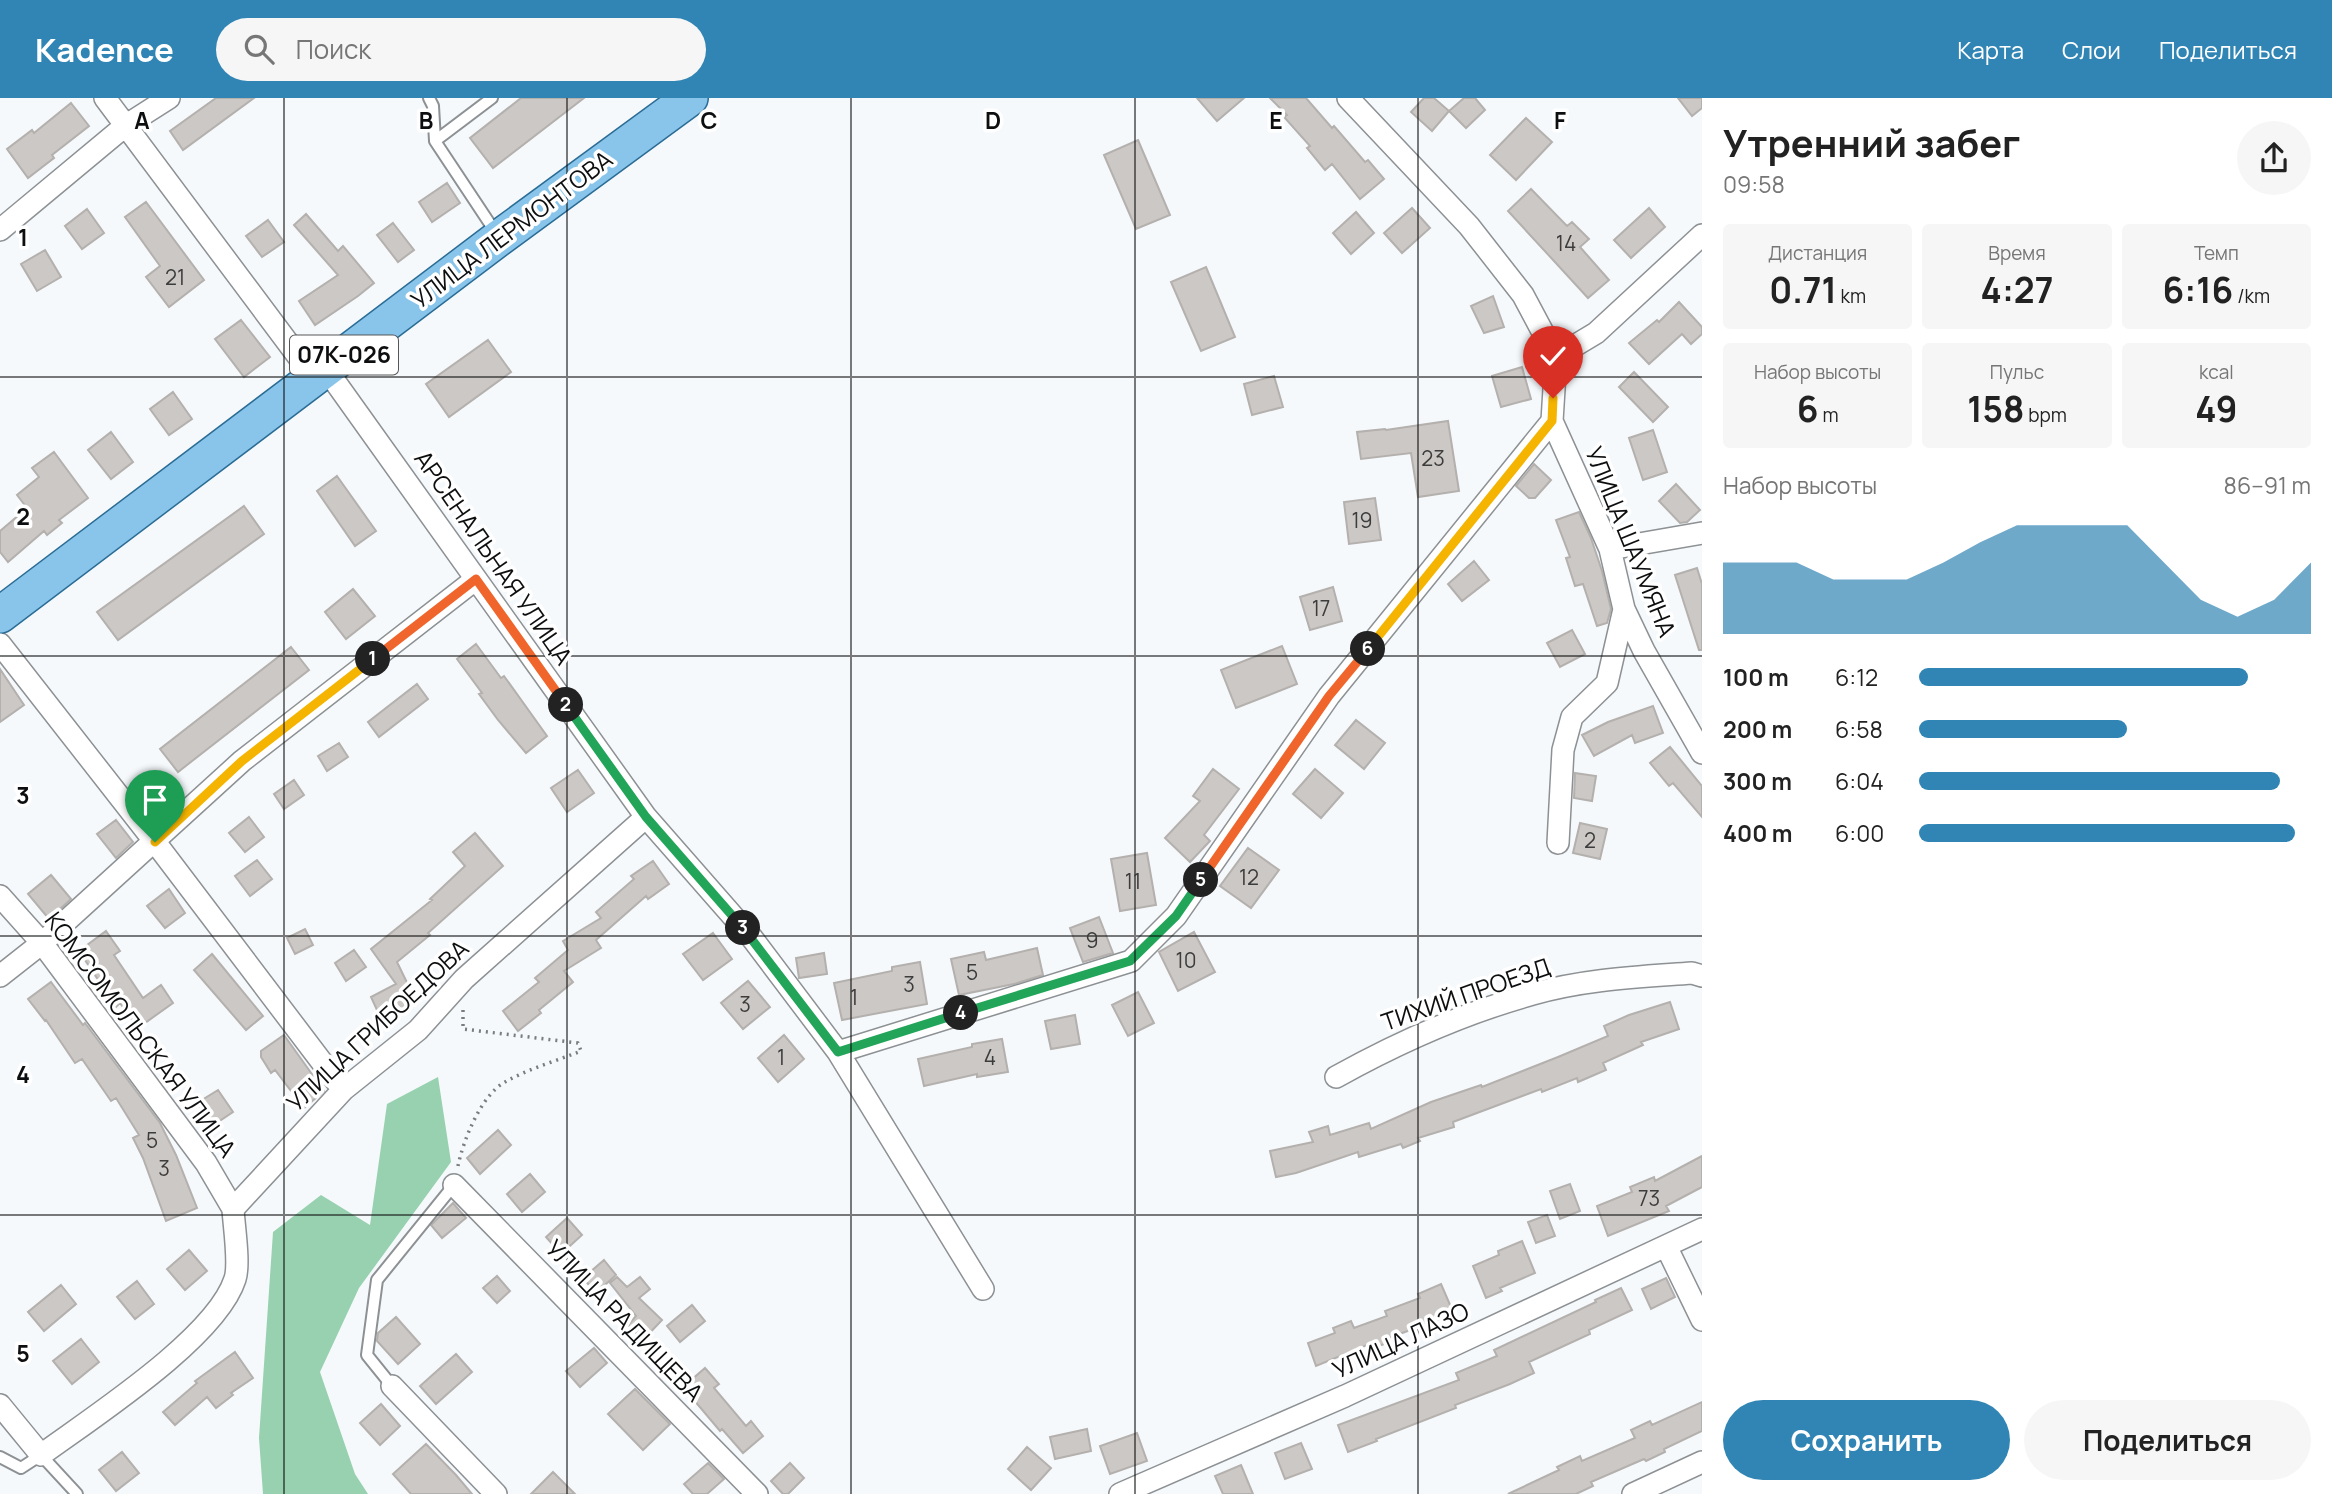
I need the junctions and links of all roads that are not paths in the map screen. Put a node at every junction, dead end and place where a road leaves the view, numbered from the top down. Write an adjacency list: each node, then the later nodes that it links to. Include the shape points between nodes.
1 (105, 98): 7 (street, АРСЕНАЛЬНАЯ УЛИЦА)
2 (169, 98): 7 (street)
3 (429, 98): 8 (lane)
4 (492, 98): 8 (lane)
5 (690, 98): 11 (main road, УЛИЦА ЛЕРМОНТОВА / 07К-026)
6 (1349, 98): 12 (street, via 1484,246 1523,295)
7 (125, 126): 9 (street); 13 (street, АРСЕНАЛЬНАЯ УЛИЦА)
8 (435, 141): 11 (lane)
9 (0, 230)
10 (1702, 235): 12 (street, via 1596,333)
11 (499, 238): 13 (main road, УЛИЦА ЛЕРМОНТОВА / 07К-026)
12 (1556, 357): 14 (street)
13 (320, 374): 17 (street, АРСЕНАЛЬНАЯ УЛИЦА); 19 (main road, УЛИЦА ЛЕРМОНТОВА / 07К-026)
14 (1552, 421): 16 (street, УЛИЦА ШАУМЯНА); 29 (street, via 1329,696 1176,916 1130,961)
15 (1702, 533): 16 (street)
16 (1610, 549): 18 (street, УЛИЦА ШАУМЯНА)
17 (476, 579): 22 (street, АРСЕНАЛЬНАЯ УЛИЦА); 23 (street, via 242,761)
18 (1625, 609): 21 (street, УЛИЦА ШАУМЯНА); 24 (street, via 1607,683 1572,717 1563,750)
19 (0, 615)
20 (0, 643): 23 (street)
21 (1702, 753)
22 (646, 817): 29 (street, АРСЕНАЛЬНАЯ УЛИЦА, via 752,938); 31 (street, УЛИЦА ГРИБОЕДОВА, via 464,979 418,1030)
23 (155, 842): 26 (street); 31 (street)
24 (1558, 843)
25 (0, 896): 26 (street, КОМСОМОЛЬСКАЯ УЛИЦА)
26 (41, 943): 27 (street); 33 (street, КОМСОМОЛЬСКАЯ УЛИЦА, via 206,1163)
27 (0, 976)
28 (1702, 976): 30 (street, ТИХИЙ ПРОЕЗД, via 1607,980 1534,993 1425,1032)
29 (838, 1052): 36 (street, АРСЕНАЛЬНАЯ УЛИЦА)
30 (1336, 1077)
31 (342, 1090): 33 (street, УЛИЦА ГРИБОЕДОВА)
32 (454, 1185): 38 (lane, via 377,1280 368,1355); 45 (street, УЛИЦА РАДИЩЕВА)
33 (233, 1209): 40 (street, via 236,1276 226,1301 195,1336 139,1384)
34 (1702, 1229): 35 (street, УЛИЦА ЛАЗО)
35 (1666, 1246): 37 (street); 46 (street, УЛИЦА ЛАЗО, via 1345,1396)
36 (984, 1289)
37 (1702, 1320)
38 (392, 1386): 44 (street)
39 (0, 1405): 40 (street)
40 (41, 1455): 41 (lane, via 20,1468); 43 (lane)
41 (0, 1457)
42 (1702, 1462): 47 (street)
43 (78, 1494)
44 (496, 1494)
45 (757, 1494)
46 (1119, 1494)
47 (1633, 1494)

